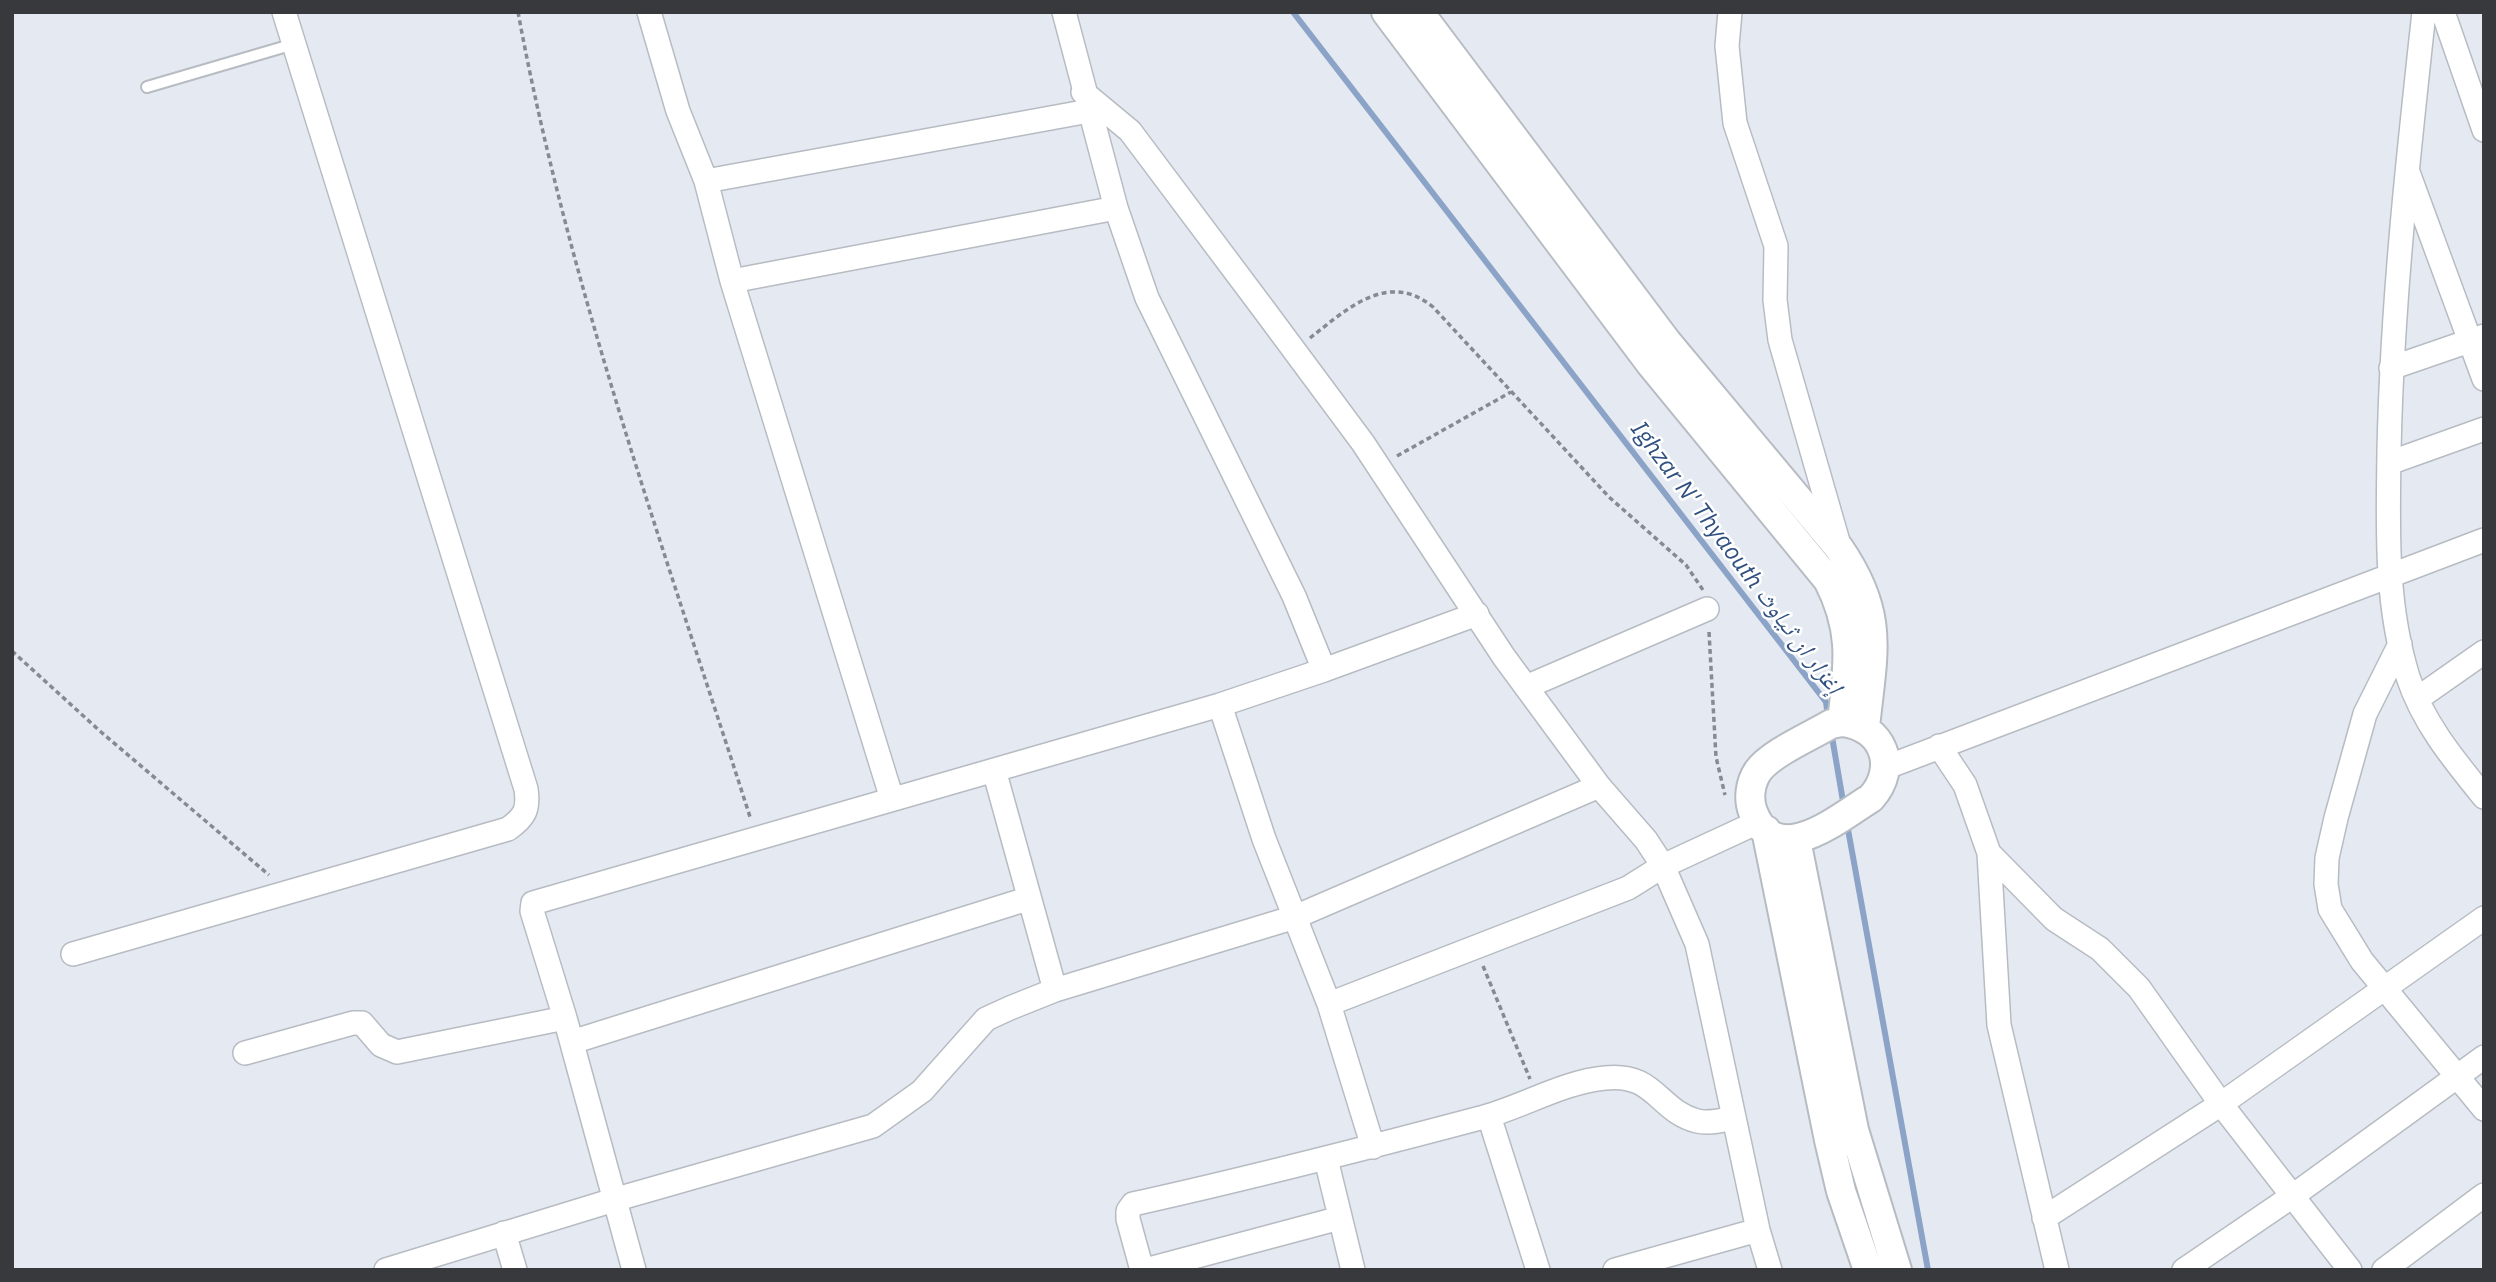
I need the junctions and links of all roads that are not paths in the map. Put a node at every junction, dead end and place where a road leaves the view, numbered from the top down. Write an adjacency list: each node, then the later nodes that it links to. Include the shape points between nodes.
1 (285, 12): 9 (street)
2 (649, 12): 14 (street, via 678,111)
3 (1064, 12): 11 (street)
4 (1386, 12): 33 (street, via 1650,363 1828,580 1850,648)
5 (1419, 12): 23 (street, via 1667,342)
6 (1730, 12): 23 (street, via 1727,46 1735,123 1776,246 1774,300 1780,340)
7 (2424, 12): 13 (street)
8 (2442, 12): 12 (street)
9 (294, 44): 10 (lane); 47 (street, via 528,804 523,819 508,829)
10 (147, 87)
11 (1086, 102): 14 (street); 15 (street); 26 (street, via 1130,131 1379,467)
12 (2484, 130)
13 (2407, 170): 17 (street); 18 (street)
14 (705, 181): 16 (street)
15 (1116, 208): 16 (street); 29 (street, via 1147,298 1294,596)
16 (732, 281): 39 (street)
17 (2477, 339): 18 (street); 19 (street)
18 (2390, 368): 21 (street)
19 (2484, 379)
20 (2484, 429): 21 (street)
21 (2389, 463): 24 (street)
22 (2482, 543): 24 (street)
23 (1839, 548): 33 (street, via 1860,578 1871,612 1873,649)
24 (2389, 576): 27 (street); 34 (street)
25 (1707, 609): 30 (street)
26 (1477, 614): 29 (street); 30 (street)
27 (2400, 644): 31 (street); 49 (street, via 2365,714 2327,858 2326,884 2336,924)
28 (2484, 652): 31 (street)
29 (1324, 670): 32 (street)
30 (1526, 687): 37 (street)
31 (2417, 699): 38 (street, via 2430,726)
32 (1220, 705): 36 (street); 45 (street)
33 (1853, 725): 35 (street, via 1881,744); 40 (street, via 1830,724 1758,771 1750,791)
34 (1938, 746): 35 (street); 42 (street, via 1965,785)
35 (1886, 767): 41 (street, via 1871,798)
36 (994, 771): 39 (street); 44 (street)
37 (1599, 786): 43 (street); 45 (street)
38 (2484, 797)
39 (892, 799): 51 (street, via 533,903)
40 (1753, 829): 41 (street); 43 (street); 77 (street, via 1841,1191)
41 (1797, 840): 78 (street, via 1854,1130)
42 (1989, 853): 56 (street, via 2054,919 2100,949 2139,988); 66 (street, via 1999,1025)
43 (1663, 866): 50 (street, via 1628,888); 59 (street, via 1697,944)
44 (1027, 899): 48 (street); 52 (street)
45 (1295, 917): 48 (street); 50 (street)
46 (2484, 918): 49 (street)
47 (73, 954)
48 (1055, 990): 64 (street, via 986,1019 922,1091 873,1126)
49 (2386, 990): 55 (street); 56 (street)
50 (1329, 1004): 60 (street)
51 (565, 1017): 52 (street); 53 (street, via 397,1052 381,1045 362,1023 353,1023)
52 (572, 1042): 64 (street)
53 (245, 1053)
54 (2484, 1057): 55 (street)
55 (2457, 1077): 57 (street); 62 (street)
56 (2221, 1104): 62 (street); 66 (street)
57 (2484, 1109)
58 (1489, 1116): 59 (street, via 1591,1080 1626,1077 1636,1079 1697,1121); 60 (street); 74 (street)
59 (1734, 1118): 67 (street)
60 (1373, 1147): 61 (street)
61 (1326, 1159): 65 (street); 72 (street, via 1133,1204 1128,1219)
62 (2294, 1195): 80 (street); 81 (street)
63 (2484, 1195): 82 (street)
64 (617, 1199): 68 (street); 71 (street)
65 (1340, 1218): 72 (street); 73 (street)
66 (2044, 1218): 79 (street)
67 (1758, 1230): 75 (street); 76 (street)
68 (504, 1233): 69 (street); 70 (street)
69 (386, 1270)
70 (515, 1270)
71 (634, 1270)
72 (1143, 1270)
73 (1353, 1270)
74 (1538, 1270)
75 (1615, 1270)
76 (1770, 1270)
77 (1868, 1270)
78 (1897, 1270)
79 (2057, 1270)
80 (2184, 1270)
81 (2350, 1270)
82 (2384, 1270)

